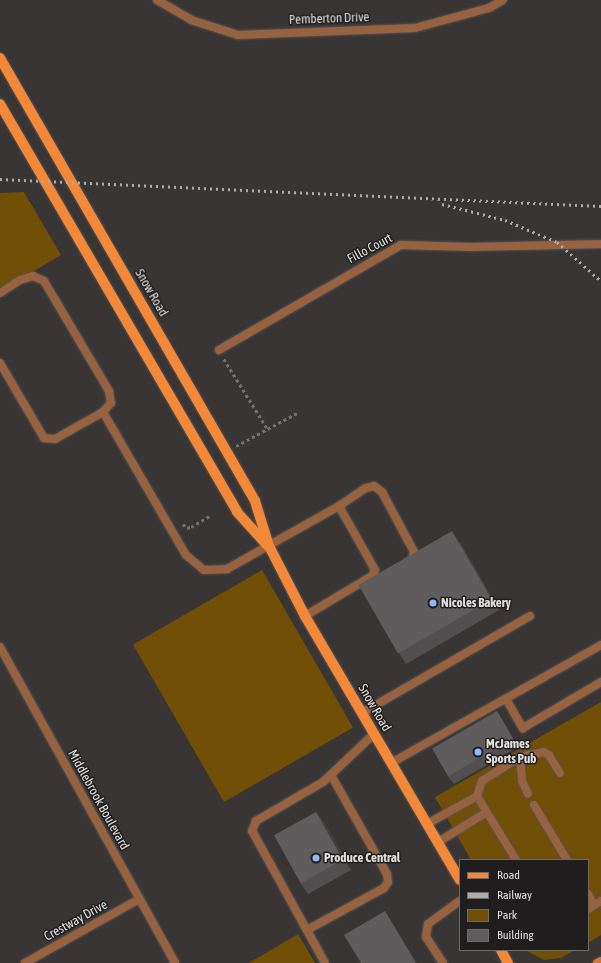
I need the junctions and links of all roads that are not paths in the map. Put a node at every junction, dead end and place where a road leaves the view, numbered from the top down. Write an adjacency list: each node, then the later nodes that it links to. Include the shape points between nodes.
1 (158, 0): 2 (street, Pemberton Drive, via 191,20 238,35 415,28 489,8)
2 (503, 0)
3 (0, 58): 11 (main road, Snow Road, via 255,501)
4 (0, 104): 11 (main road, Snow Road, via 237,512)
5 (601, 244): 7 (street, Fillo Court, via 472,247 401,245)
6 (0, 293): 9 (street, via 20,280 34,276 44,281 109,391 111,403)
7 (219, 350)
8 (0, 363): 9 (street, via 44,438 55,439)
9 (103, 412): 11 (street, via 186,555 204,570 227,569)
10 (339, 506): 11 (street); 12 (street, via 366,488 374,486 382,492 414,552 412,560); 14 (street, via 375,570)
11 (268, 546): 15 (main road, Snow Road)
12 (400, 565)
13 (383, 573): 14 (street)
14 (372, 576): 15 (street)
15 (305, 616): 21 (main road, Snow Road)
16 (530, 616): 21 (street)
17 (601, 645): 20 (street)
18 (0, 647): 37 (street, Middlebrook Boulevard)
19 (601, 682): 20 (street, via 523,728)
20 (506, 700): 24 (street)
21 (362, 713): 22 (main road, Snow Road)
22 (374, 734): 24 (main road, Snow Road); 26 (street)
23 (520, 757): 25 (street, via 542,752 549,755); 27 (street, via 522,781); 28 (street, via 482,781)
24 (391, 763): 31 (main road, Snow Road)
25 (560, 773)
26 (331, 775): 40 (street, via 256,820 252,831); 40 (street, via 387,874 388,882 384,888)
27 (528, 794)
28 (477, 796): 30 (street); 31 (street)
29 (534, 804): 34 (street)
30 (487, 812): 32 (street); 33 (street)
31 (427, 824): 32 (main road, Snow Road)
32 (438, 842): 35 (main road, Snow Road)
33 (515, 859)
34 (566, 859)
35 (459, 878)
36 (589, 896): 39 (street)
37 (139, 899): 43 (street, Crestway Drive); 44 (street, Middlebrook Boulevard)
38 (459, 902): 46 (street, via 428,924 426,937)
39 (594, 905)
40 (307, 930): 45 (street)
41 (502, 951): 47 (main road)
42 (601, 961): 48 (main road)
43 (25, 963)
44 (175, 963)
45 (325, 963)
46 (443, 963)
47 (508, 963)
48 (597, 963)

